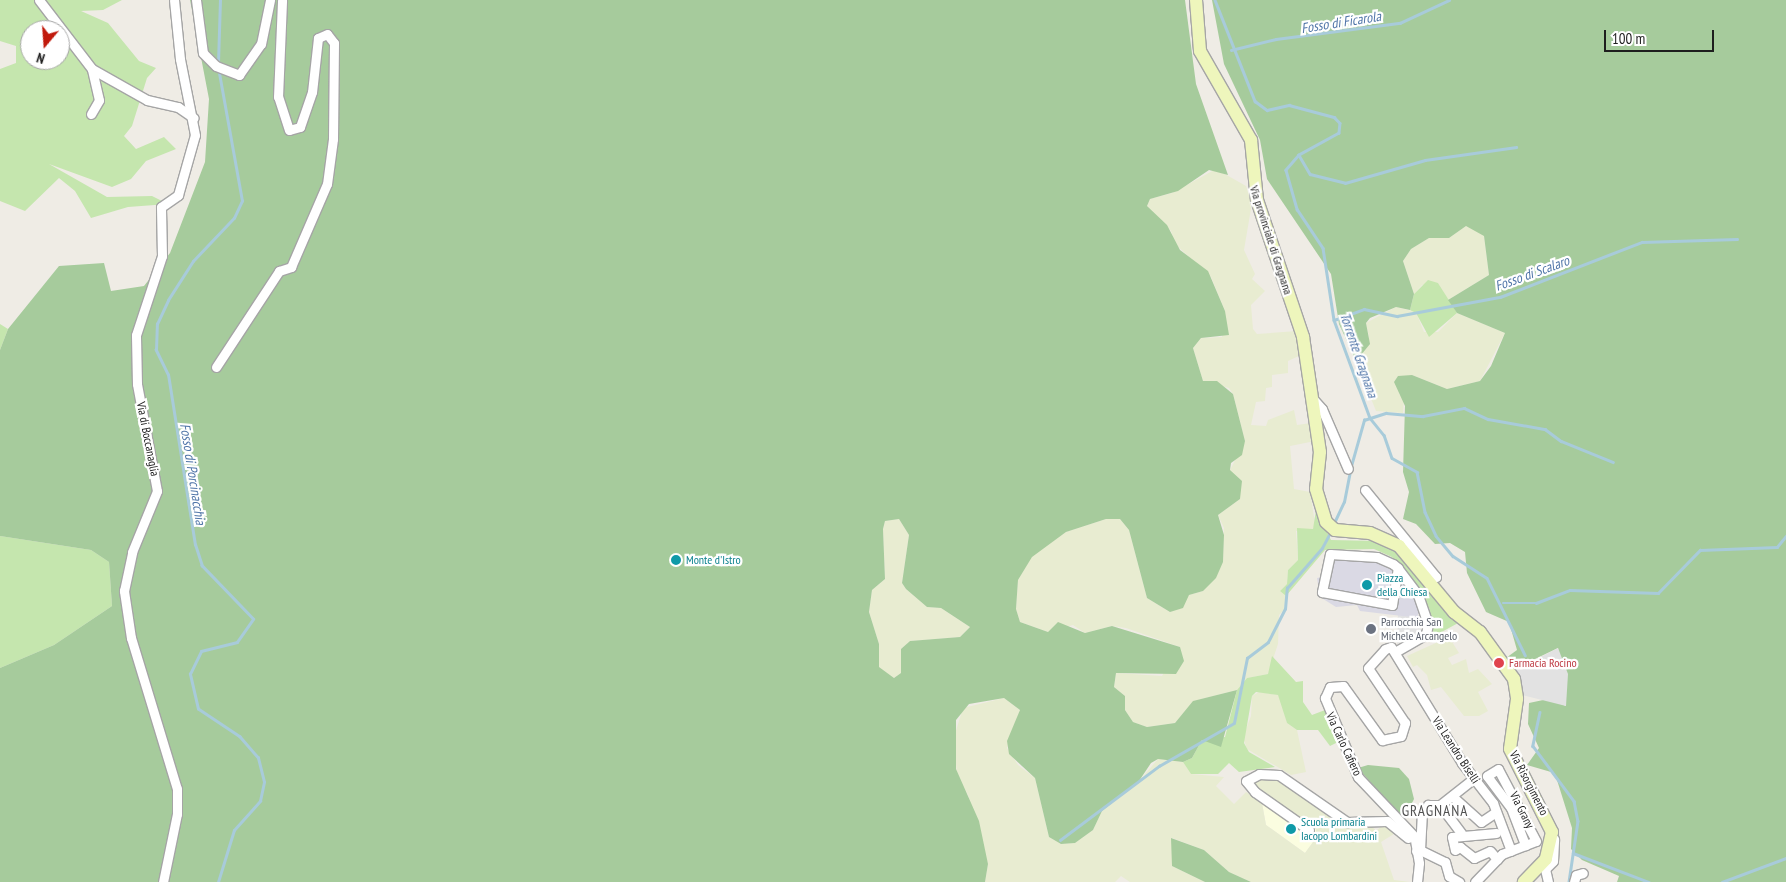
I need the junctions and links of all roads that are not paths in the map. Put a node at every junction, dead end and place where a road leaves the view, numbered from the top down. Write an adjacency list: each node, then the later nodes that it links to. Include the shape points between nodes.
1 (39, 0): 7 (street)
2 (174, 0): 9 (street, Via di Boccanaglia, via 180,59)
3 (196, 0): 4 (street, via 203,53 216,66 239,75 261,44)
4 (270, 0)
5 (282, 0): 10 (street, via 278,97 288,130 300,127 312,92 318,38 327,34 334,43 333,139 327,184 291,267 279,272)
6 (1196, 0): 11 (main road, Via provinciale di Gragnana, via 1200,51 1251,140 1257,200)
7 (92, 69): 8 (street, via 99,100); 9 (street, via 147,100 178,107)
8 (92, 114)
9 (194, 118): 31 (street, Via di Boccanaglia, via 192,150 178,195 161,207 162,256 136,335 137,384 157,491 132,552 124,591 131,638 177,789 177,814)
10 (216, 368)
11 (1311, 371): 12 (main road, Via Risorgimento)
12 (1314, 400): 13 (street, Via Risorgimento, via 1322,410); 15 (main road, Via Risorgimento, via 1320,458 1316,489 1332,529 1382,536)
13 (1348, 469)
14 (1365, 490): 15 (street, Via Risorgimento, via 1436,577 1418,562)
15 (1413, 563): 23 (main road, Via Risorgimento, via 1454,612 1480,632 1514,679 1517,698 1510,749)
16 (1398, 568): 16 (street, via 1392,605 1322,594 1330,554 1377,557); 17 (street, via 1418,595 1428,624 1426,634)
17 (1395, 652): 18 (street, Via Leandro Biselli); 26 (street, Via Carlo Cafiero, via 1391,647 1385,649 1368,664 1405,724 1393,741 1379,737 1343,686 1330,687 1325,698 1358,776 1414,836)
18 (1473, 779): 19 (street); 21 (street, Via Leandro Biselli)
19 (1452, 796): 20 (street); 21 (street, via 1481,822)
20 (1440, 805): 24 (street); 26 (street, via 1428,805 1422,815)
21 (1496, 812): 28 (street, Via Leandro Biselli)
22 (1309, 830): 26 (street, via 1255,792 1246,781 1259,774 1279,775 1342,819 1354,824 1387,821)
23 (1552, 832): 35 (main road, via 1546,859); 36 (street, via 1552,861 1545,869)
24 (1461, 834): 27 (street, via 1492,833); 27 (street, via 1452,837 1455,850 1460,847 1471,861)
25 (1526, 844): 25 (street, Via Grany, via 1536,841 1520,803 1498,769 1487,776 1511,808); 28 (street, Via Grany)
26 (1417, 848): 32 (street); 33 (street, via 1445,862 1449,876)
27 (1490, 851): 29 (street)
28 (1511, 851): 29 (street, Via Grany)
29 (1498, 859): 34 (street, Via Grany)
30 (1583, 873): 37 (street, via 1576,875)
31 (162, 882)
32 (1417, 882)
33 (1459, 882)
34 (1475, 882)
35 (1524, 882)
36 (1548, 882)
37 (1574, 882)

